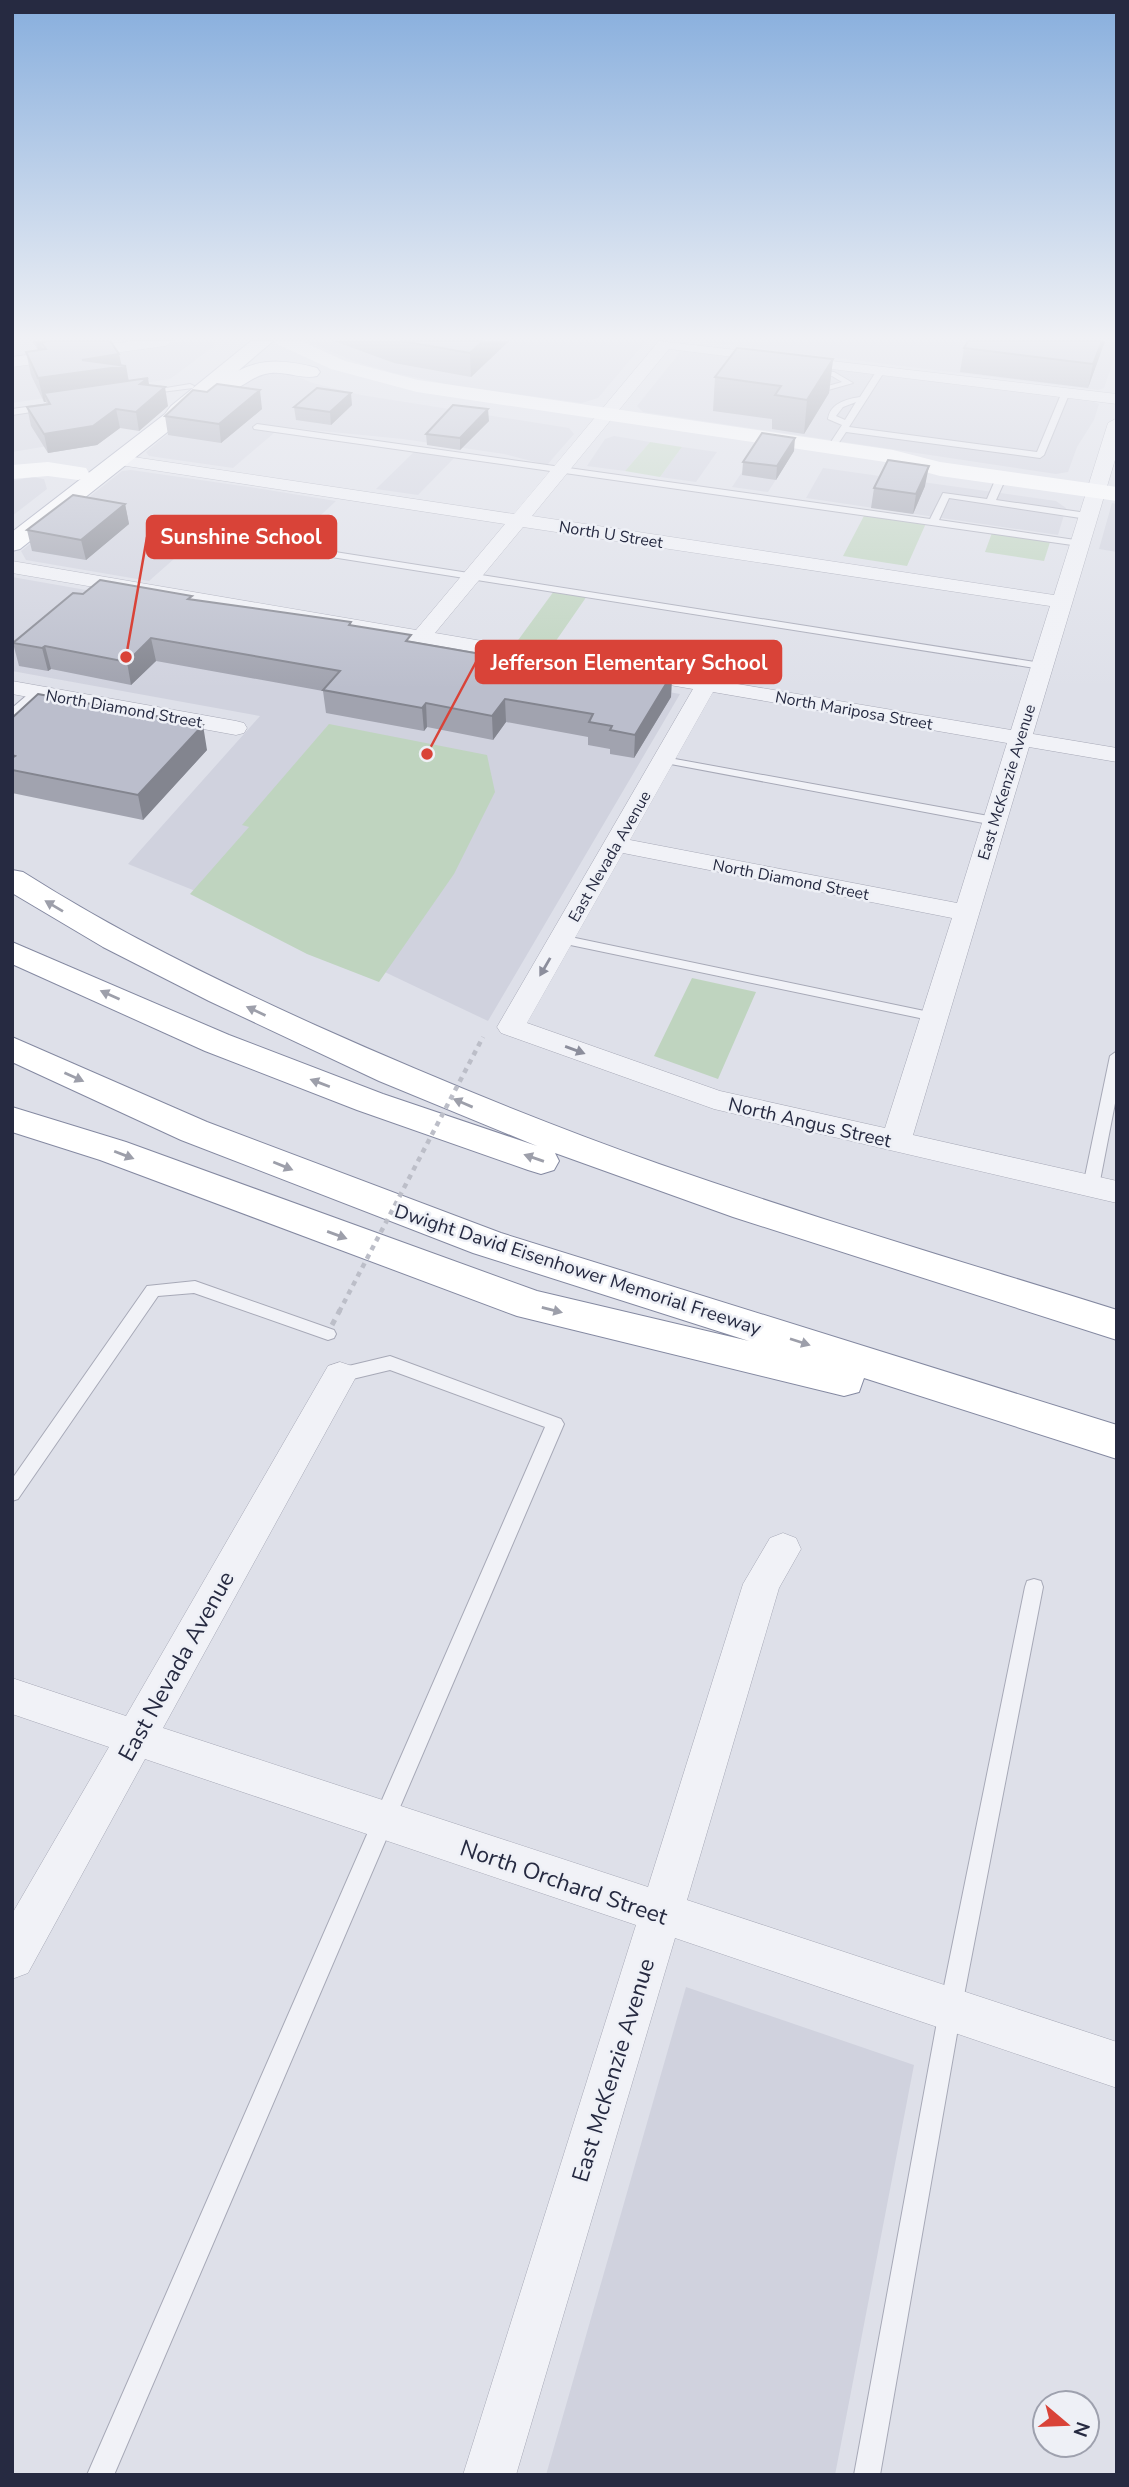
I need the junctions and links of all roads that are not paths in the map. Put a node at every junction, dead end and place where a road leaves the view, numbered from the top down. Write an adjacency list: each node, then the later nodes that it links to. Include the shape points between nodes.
1 (102, 457): 12 (main road)
2 (123, 457): 8 (main road)
3 (470, 457): 10 (lane)
4 (572, 457): 10 (street)
5 (815, 457): 9 (main road, via 884,469)
6 (893, 457): 9 (main road)
7 (1112, 457): 14 (street, East McKenzie Avenue)
8 (120, 460): 18 (street, North U Street); 20 (main road)
9 (940, 469): 13 (main road)
10 (561, 470): 18 (street); 19 (lane)
11 (12, 472): 12 (main road, via 48,469)
12 (78, 473): 20 (main road, via 82,480)
13 (1001, 478): 15 (main road); 16 (lane)
14 (1106, 492): 15 (main road); 17 (street, East McKenzie Avenue)
15 (1044, 496): 16 (lane); 17 (lane)
16 (990, 502): 19 (lane, via 946,495)
17 (1087, 516): 22 (street, East McKenzie Avenue)
18 (519, 520): 25 (street); 26 (street, North U Street)
19 (933, 522): 22 (lane)
20 (23, 526): 23 (main road)
21 (208, 534): 25 (lane)
22 (1079, 543): 26 (street, East McKenzie Avenue)
23 (12, 544)
24 (12, 567): 27 (street)
25 (471, 576): 27 (street); 29 (lane)
26 (1061, 602): 29 (street, East McKenzie Avenue)
27 (421, 637): 28 (street)
28 (561, 661)
29 (1041, 666): 36 (street, East McKenzie Avenue)
30 (614, 670): 31 (street, North Mariposa Street)
31 (706, 685): 36 (street, North Mariposa Street); 38 (street, East Nevada Avenue)
32 (12, 687): 33 (street, North Diamond Street)
33 (37, 692): 34 (lane); 35 (street, North Diamond Street)
34 (12, 714)
35 (236, 728)
36 (1019, 738): 37 (street, North Mariposa Street); 39 (street, East McKenzie Avenue)
37 (1117, 755)
38 (664, 760): 39 (lane); 40 (street, East Nevada Avenue)
39 (994, 821): 42 (street, East McKenzie Avenue)
40 (615, 844): 42 (street, North Diamond Street); 43 (street, East Nevada Avenue)
41 (12, 879): 52 (main road, one-way to 41, via 693,1189 487,1113 181,975)
42 (966, 913): 45 (street, East McKenzie Avenue)
43 (561, 939): 45 (lane); 46 (street, East Nevada Avenue, one-way to 46)
44 (12, 952): 52 (main road, one-way to 44, via 798,1240 536,1159 217,1043)
45 (934, 1017): 50 (street, East McKenzie Avenue)
46 (511, 1027): 50 (street, North Angus Street, one-way to 50, via 714,1099)
47 (12, 1048): 55 (main road, Dwight David Eisenhower Memorial Freeway, one-way to 55, via 194,1131 487,1243)
48 (1117, 1056): 51 (lane)
49 (12, 1119): 55 (main road, one-way to 55, via 113,1151 531,1304)
50 (896, 1142): 51 (street, North Angus Street)
51 (1104, 1189)
52 (1117, 1328)
53 (330, 1330): 56 (lane, via 195,1287 153,1290)
54 (340, 1375): 60 (street, East Nevada Avenue); 61 (lane, via 390,1363 555,1424)
55 (1117, 1444)
56 (12, 1494)
57 (783, 1549): 62 (street, East McKenzie Avenue, via 762,1584)
58 (1034, 1587): 64 (lane)
59 (12, 1696): 60 (street, North Orchard Street)
60 (135, 1738): 61 (street, North Orchard Street); 63 (street, East Nevada Avenue)
61 (382, 1820): 62 (street, North Orchard Street); 66 (lane)
62 (661, 1914): 64 (street, North Orchard Street); 67 (street, East McKenzie Avenue)
63 (12, 1957)
64 (950, 2011): 65 (street, North Orchard Street); 68 (lane)
65 (1117, 2065)
66 (100, 2475)
67 (489, 2475)
68 (867, 2475)

